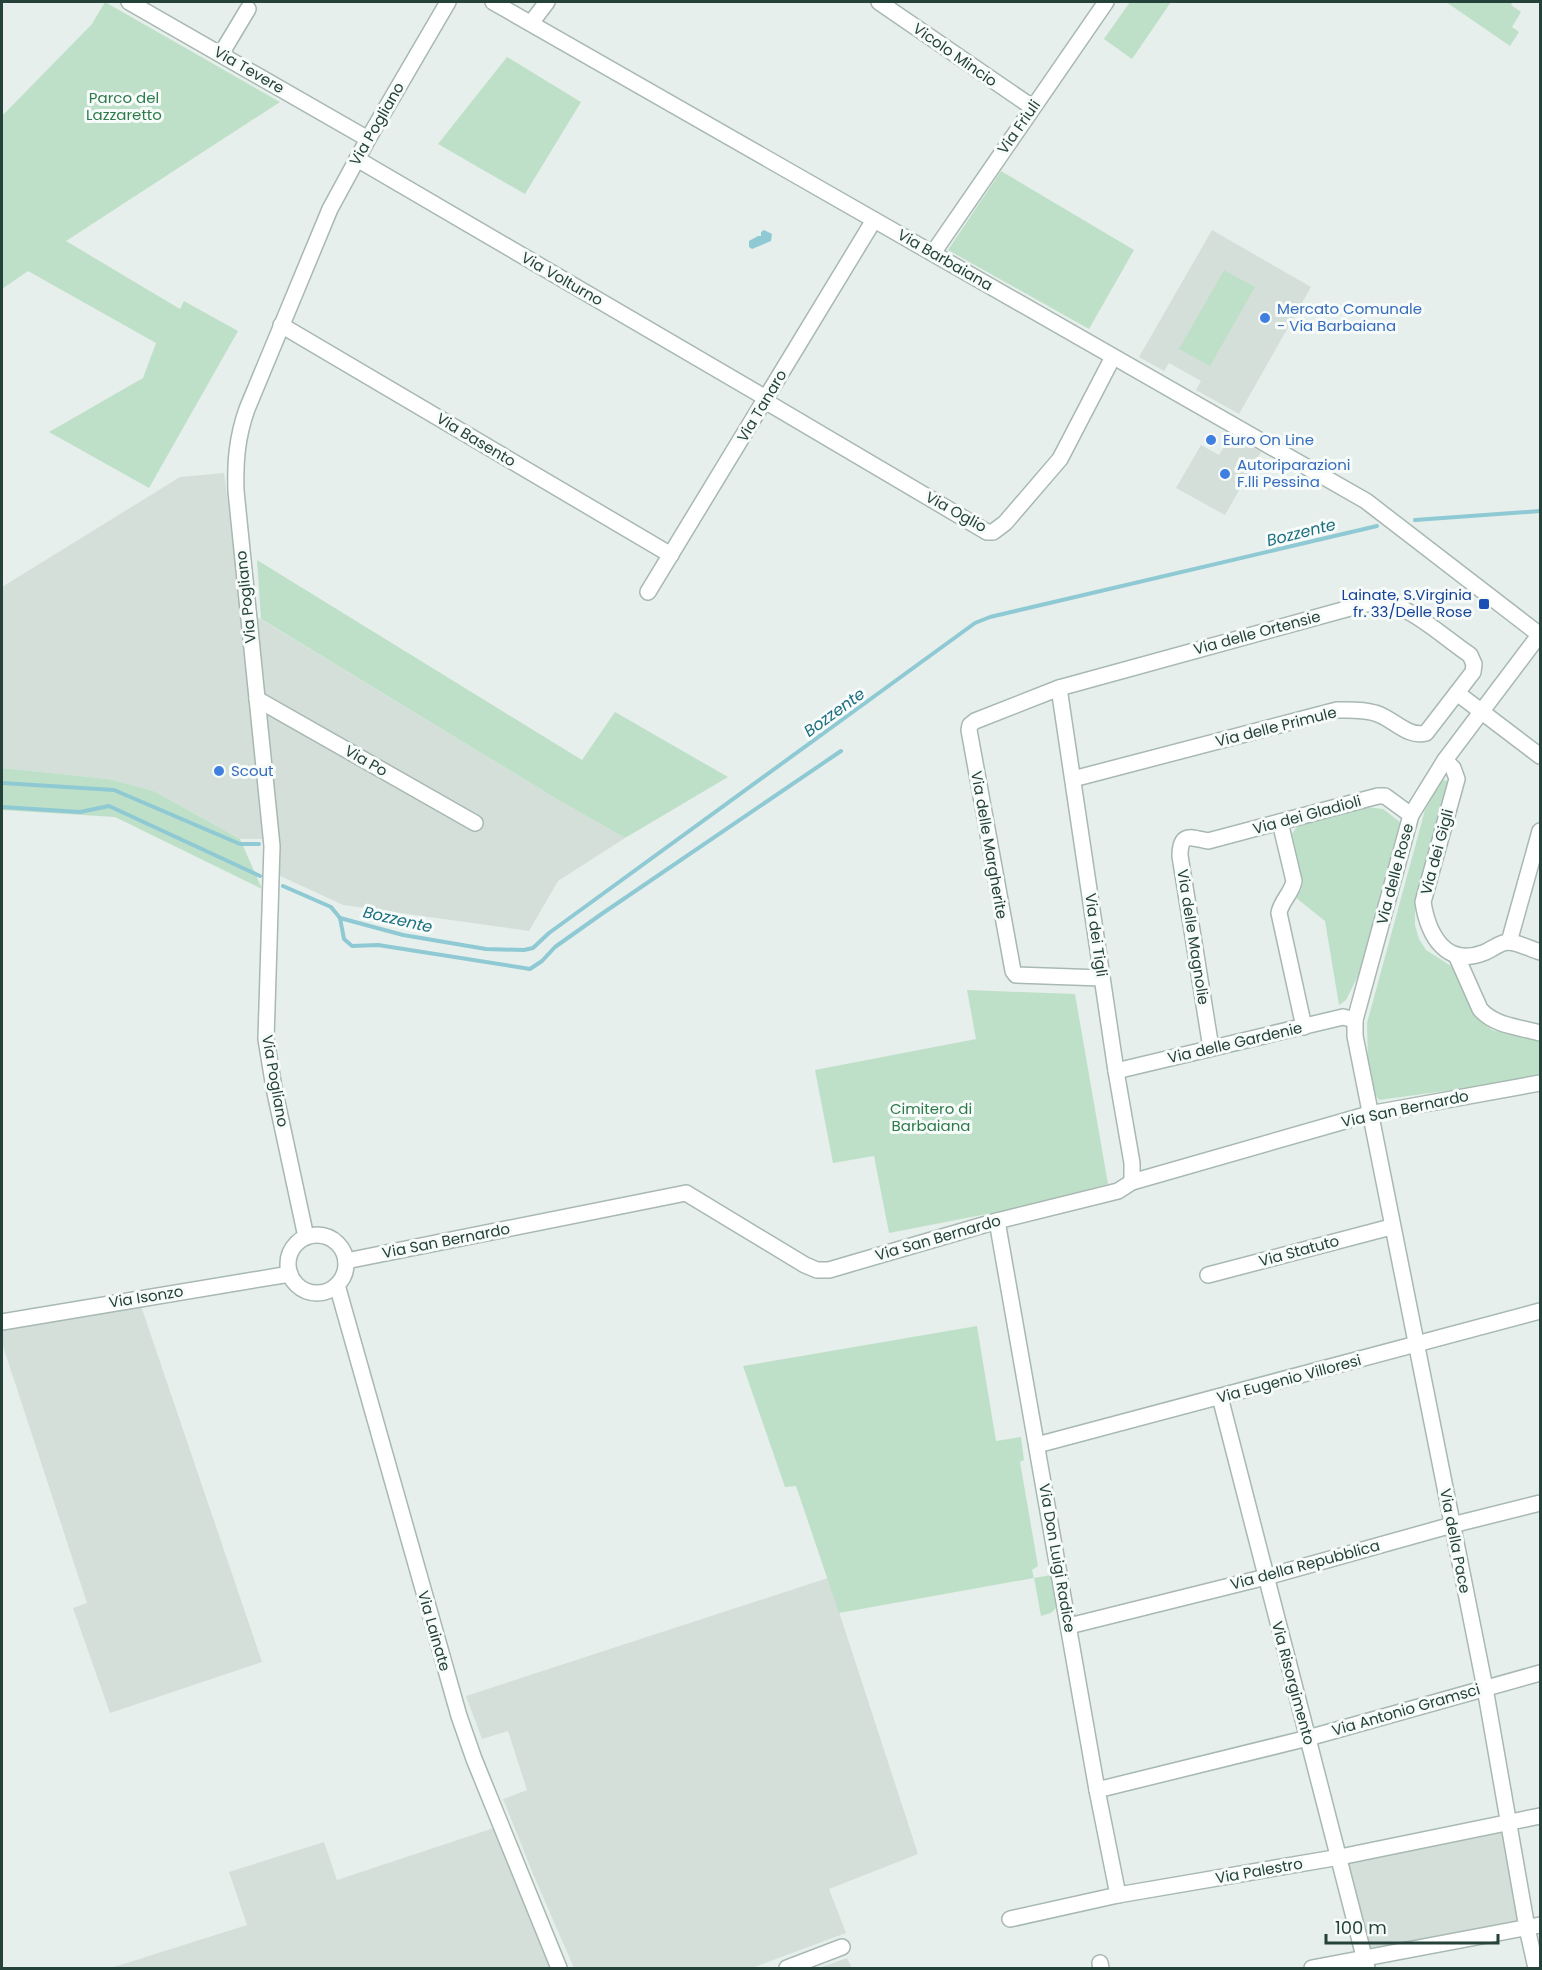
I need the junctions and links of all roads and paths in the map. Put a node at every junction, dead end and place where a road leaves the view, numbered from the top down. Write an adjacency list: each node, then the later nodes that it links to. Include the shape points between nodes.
1 (129, 2): 9 (street, Via Tevere)
2 (448, 2): 11 (street, Via Pogliano)
3 (493, 2): 8 (street, Via Barbaiana)
4 (547, 2): 8 (street)
5 (879, 2): 10 (street, Vicolo Mincio)
6 (1106, 2): 10 (street, Via Friuli)
7 (248, 9): 9 (street)
8 (531, 23): 13 (street, Via Barbaiana)
9 (221, 54): 11 (street, Via Tevere)
10 (1032, 107): 14 (street, Via Friuli)
11 (368, 139): 12 (street, Via Pogliano)
12 (357, 159): 15 (street, Via Pogliano, via 330,208); 17 (street, Via Volturno)
13 (874, 220): 14 (street, Via Barbaiana); 17 (street, Via Tanaro)
14 (933, 253): 16 (street, Via Barbaiana)
15 (281, 325): 18 (street, Via Basento); 23 (street, Via Pogliano, via 241,424 235,464)
16 (1113, 357): 17 (street, Via Oglio, via 1060,459 993,532 987,532); 20 (street, Via Barbaiana, via 1366,501)
17 (766, 400): 18 (street, Via Tanaro)
18 (671, 555): 19 (street, Via Tanaro)
19 (648, 592)
20 (1540, 634): 24 (street, Via delle Rose)
21 (1059, 688): 22 (street, Via delle Ortensie, via 1378,602 1408,611 1470,655 1473,672); 27 (street, Via dei Tigli); 36 (street, Via delle Margherite, via 975,721 969,730 1013,971 1016,975)
22 (1458, 693): 24 (street); 27 (street, Via delle Primule, via 1432,728 1419,735 1374,712 1337,711)
23 (257, 699): 30 (street, Via Po); 47 (street, Via Pogliano, via 272,846 266,1039)
24 (1482, 712): 25 (street); 26 (street, Via delle Rose)
25 (1540, 756)
26 (1445, 760): 28 (street, Via delle Rose); 35 (street, Via dei Gigli, via 1457,779 1423,902 1432,935)
27 (1072, 779): 36 (street, Via dei Tigli)
28 (1411, 814): 29 (street, Via dei Gladioli, via 1385,796 1378,796); 37 (street, Via delle Rose)
29 (1280, 822): 32 (street, Via dei Gladioli, via 1208,841); 38 (street, via 1294,881 1279,913)
30 (475, 823)
31 (1540, 831): 33 (street)
32 (1197, 838): 40 (street, Via delle Magnolie, via 1186,839 1180,856)
33 (1509, 942): 34 (street); 35 (street, via 1484,953)
34 (1540, 952)
35 (1456, 955): 39 (street, via 1480,1009 1490,1020)
36 (1102, 978): 41 (street, Via dei Tigli)
37 (1355, 1020): 38 (street, Via delle Gardenie, via 1342,1017); 43 (street, Via delle Rose, via 1354,1036)
38 (1304, 1026): 40 (street, Via delle Gardenie)
39 (1540, 1033)
40 (1211, 1048): 41 (street, Via delle Gardenie)
41 (1116, 1071): 44 (street, Via dei Tigli)
42 (1540, 1083): 43 (street, Via San Bernardo)
43 (1369, 1114): 44 (street, Via San Bernardo); 46 (street, Via della Pace)
44 (1132, 1182): 45 (street, Via San Bernardo, via 1118,1191)
45 (998, 1221): 48 (street, Via San Bernardo, via 829,1270 817,1270 686,1193); 56 (street, Via Don Luigi Radice)
46 (1391, 1227): 50 (street, Via Statuto); 54 (street, Via della Pace)
47 (306, 1237): 48 (street, via 329,1237 338,1244); 49 (street, via 290,1252)
48 (346, 1261): 51 (street, via 344,1275)
49 (290, 1274): 51 (street, via 296,1284 316,1293); 53 (street, Via Isonzo)
50 (1208, 1275)
51 (337, 1285): 73 (street, Via Lainate, via 459,1716)
52 (1540, 1311): 54 (street, Via Eugenio Villoresi)
53 (2, 1322)
54 (1417, 1345): 55 (street, Via Eugenio Villoresi); 58 (street, Via della Pace)
55 (1220, 1397): 56 (street, Via Eugenio Villoresi); 59 (street, Via Risorgimento)
56 (1037, 1445): 60 (street, Via Don Luigi Radice)
57 (1540, 1503): 58 (street, Via della Repubblica)
58 (1452, 1525): 59 (street, Via della Repubblica); 62 (street, Via della Pace)
59 (1266, 1577): 60 (street, Via della Repubblica); 63 (street, Via Risorgimento)
60 (1068, 1626): 64 (street, Via Don Luigi Radice)
61 (1540, 1673): 62 (street, Via Antonio Gramsci)
62 (1485, 1688): 63 (street, Via Antonio Gramsci); 66 (street, Via della Pace)
63 (1308, 1738): 64 (street, Via Antonio Gramsci); 67 (street, Via Risorgimento)
64 (1097, 1790): 68 (street, Via Don Luigi Radice)
65 (1540, 1816): 66 (street, Via Palestro)
66 (1508, 1824): 67 (street, Via Palestro); 70 (street, Via della Pace)
67 (1340, 1857): 68 (street, Via Palestro); 72 (street, Via Risorgimento)
68 (1118, 1895): 69 (street, Via Palestro)
69 (1010, 1918)
70 (1534, 1927): 72 (street); 76 (street, Via della Pace)
71 (842, 1947): 74 (street)
72 (1366, 1963): 75 (street)
73 (559, 1968)
74 (786, 1968)
75 (1312, 1968)
76 (1536, 1968)

